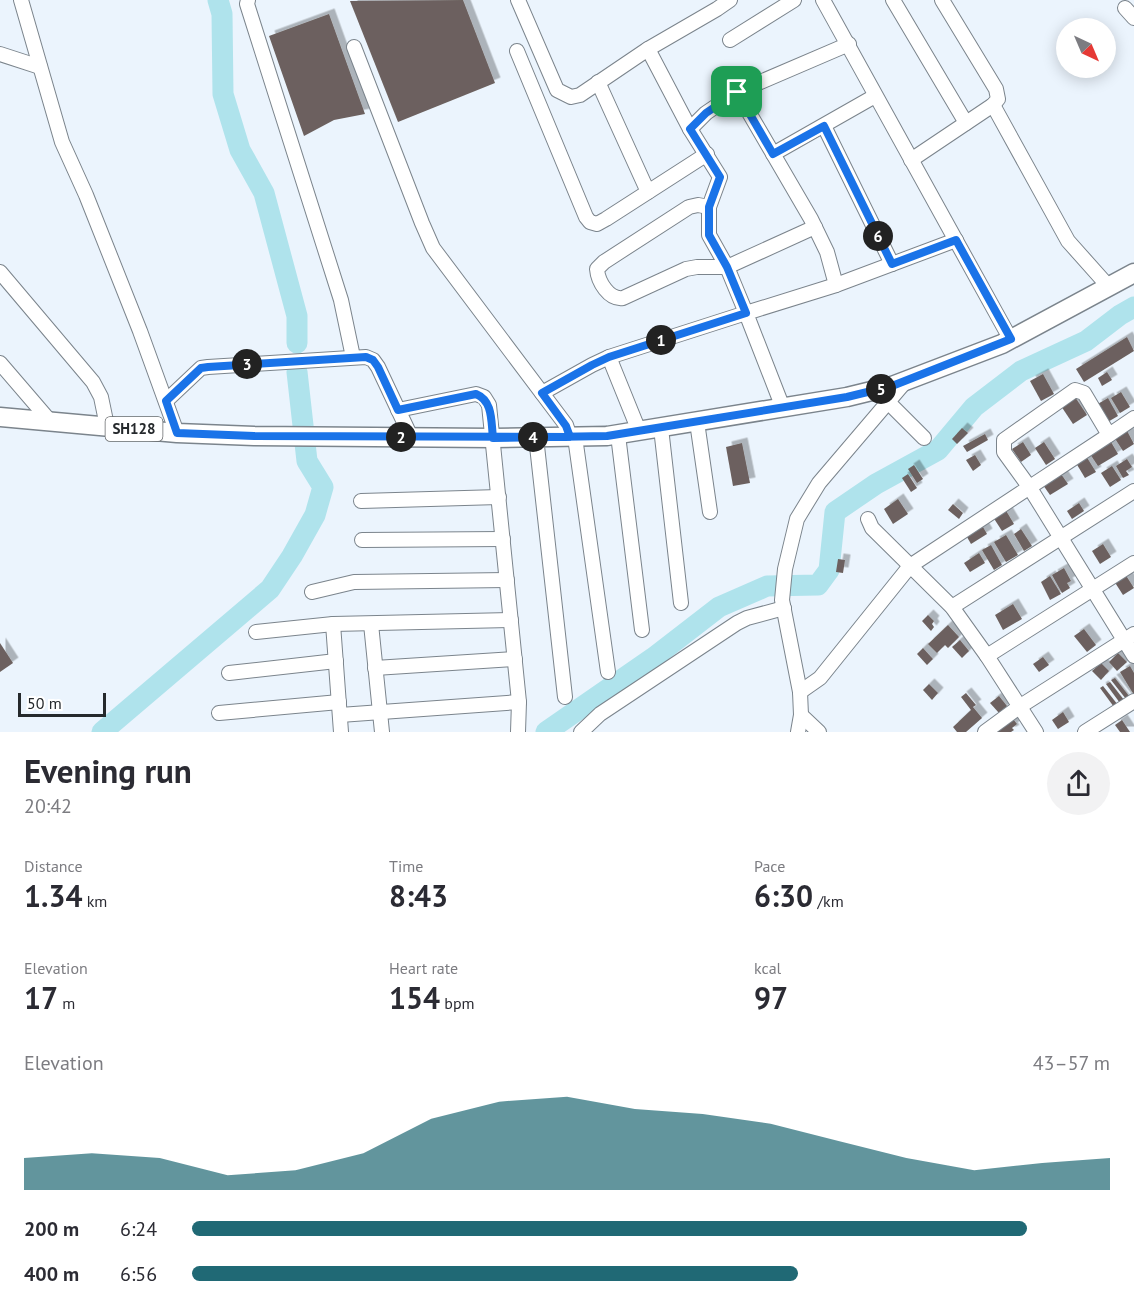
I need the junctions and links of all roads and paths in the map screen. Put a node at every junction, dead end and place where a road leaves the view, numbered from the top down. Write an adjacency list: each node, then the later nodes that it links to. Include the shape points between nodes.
1 (21, 0): 15 (street)
2 (248, 0): 38 (street, via 341,300)
3 (518, 0): 16 (street, via 557,90 571,97)
4 (730, 0): 12 (street)
5 (794, 0): 9 (street)
6 (824, 0): 10 (street)
7 (893, 0): 20 (street)
8 (942, 0): 19 (street, via 996,89 998,99)
9 (730, 40)
10 (849, 44): 17 (street); 18 (street)
11 (354, 46): 42 (street, via 434,248)
12 (648, 49): 16 (street); 22 (street)
13 (517, 51): 26 (street, via 590,222 597,224)
14 (0, 54): 15 (street)
15 (40, 68): 43 (street, via 62,142)
16 (598, 82): 26 (street)
17 (737, 92): 22 (street); 24 (street)
18 (875, 96): 21 (street); 25 (street)
19 (993, 105): 20 (street); 35 (street, via 1068,242)
20 (966, 123): 25 (street)
21 (824, 126): 24 (street); 30 (street)
22 (690, 129): 23 (street)
23 (706, 154): 26 (street); 27 (street, via 720,177)
24 (773, 154): 28 (street)
25 (910, 160): 29 (street)
26 (648, 192)
27 (709, 207): 31 (street, via 709,235); 31 (street, via 688,207 604,262 597,268 598,276 617,299 686,269)
28 (815, 227): 31 (street); 34 (street)
29 (956, 240): 30 (street); 37 (street)
30 (892, 264): 34 (street)
31 (727, 267): 36 (street)
32 (0, 272): 51 (street, via 93,382 101,397)
33 (1134, 273): 35 (main road, SH128)
34 (836, 285): 36 (street)
35 (1109, 287): 37 (main road, SH128)
36 (746, 313): 39 (street); 45 (street)
37 (1011, 339): 41 (main road, SH128)
38 (353, 357): 43 (street, via 201,368); 46 (street, via 373,360)
39 (609, 357): 42 (street); 53 (street)
40 (0, 363): 49 (street)
41 (906, 381): 44 (street); 45 (main road, SH128)
42 (542, 393): 59 (street)
43 (166, 401): 54 (street)
44 (888, 402): 61 (street); 77 (street, via 819,483 797,519 785,569)
45 (783, 408): 50 (main road, SH128)
46 (398, 410): 57 (street); 60 (street, via 476,394 489,405)
47 (0, 417): 49 (main road, SH128)
48 (1134, 418): 56 (street)
49 (49, 420): 51 (main road, SH128)
50 (697, 422): 52 (main road, SH128); 66 (street)
51 (107, 426): 54 (main road, SH128)
52 (661, 428): 53 (main road, SH128); 76 (street)
53 (639, 431): 55 (main road, SH128)
54 (177, 433): 57 (main road, SH128)
55 (618, 435): 59 (main road, SH128); 82 (street)
56 (1109, 435): 62 (street); 62 (street, via 1084,393 1075,390 1004,440 1004,452)
57 (411, 437): 60 (main road, SH128)
58 (536, 437): 59 (main road, SH128); 60 (main road, SH128); 93 (street)
59 (573, 437): 90 (street)
60 (493, 438): 64 (street)
61 (924, 438)
62 (1030, 488): 68 (street); 72 (street)
63 (1134, 491): 68 (street)
64 (499, 497): 65 (street); 69 (street)
65 (361, 501)
66 (710, 512)
67 (868, 519): 72 (street, via 872,528)
68 (1060, 536): 74 (street); 78 (street)
69 (503, 539): 70 (street); 73 (street)
70 (362, 540)
71 (1134, 563): 74 (street)
72 (910, 566): 78 (street); 92 (street, via 820,678)
73 (507, 580): 75 (street, via 354,582); 79 (street)
74 (1093, 588): 84 (street); 85 (street)
75 (312, 592)
76 (681, 603)
77 (783, 604): 92 (street); 104 (street, via 737,623 600,714)
78 (952, 607): 85 (street)
79 (511, 620): 81 (street); 87 (street)
80 (333, 624): 81 (street); 83 (street); 88 (street)
81 (371, 624): 89 (street)
82 (642, 630)
83 (256, 632)
84 (1129, 637): 86 (street); 96 (street)
85 (987, 656): 96 (street)
86 (1134, 656)
87 (515, 659): 89 (street); 95 (street)
88 (336, 661): 91 (street); 97 (street)
89 (375, 668): 98 (street)
90 (608, 672)
91 (229, 673)
92 (800, 692): 100 (street)
93 (565, 697)
94 (1134, 701): 109 (street)
95 (519, 702): 98 (street); 103 (street)
96 (1019, 707): 107 (street); 108 (street)
97 (339, 709): 98 (street); 99 (street); 101 (street)
98 (381, 712): 102 (street)
99 (219, 713)
100 (801, 716): 105 (street); 106 (street)
101 (341, 732)
102 (382, 732)
103 (518, 732)
104 (581, 732)
105 (798, 732)
106 (819, 732)
107 (985, 732)
108 (1036, 732)
109 (1085, 732)

